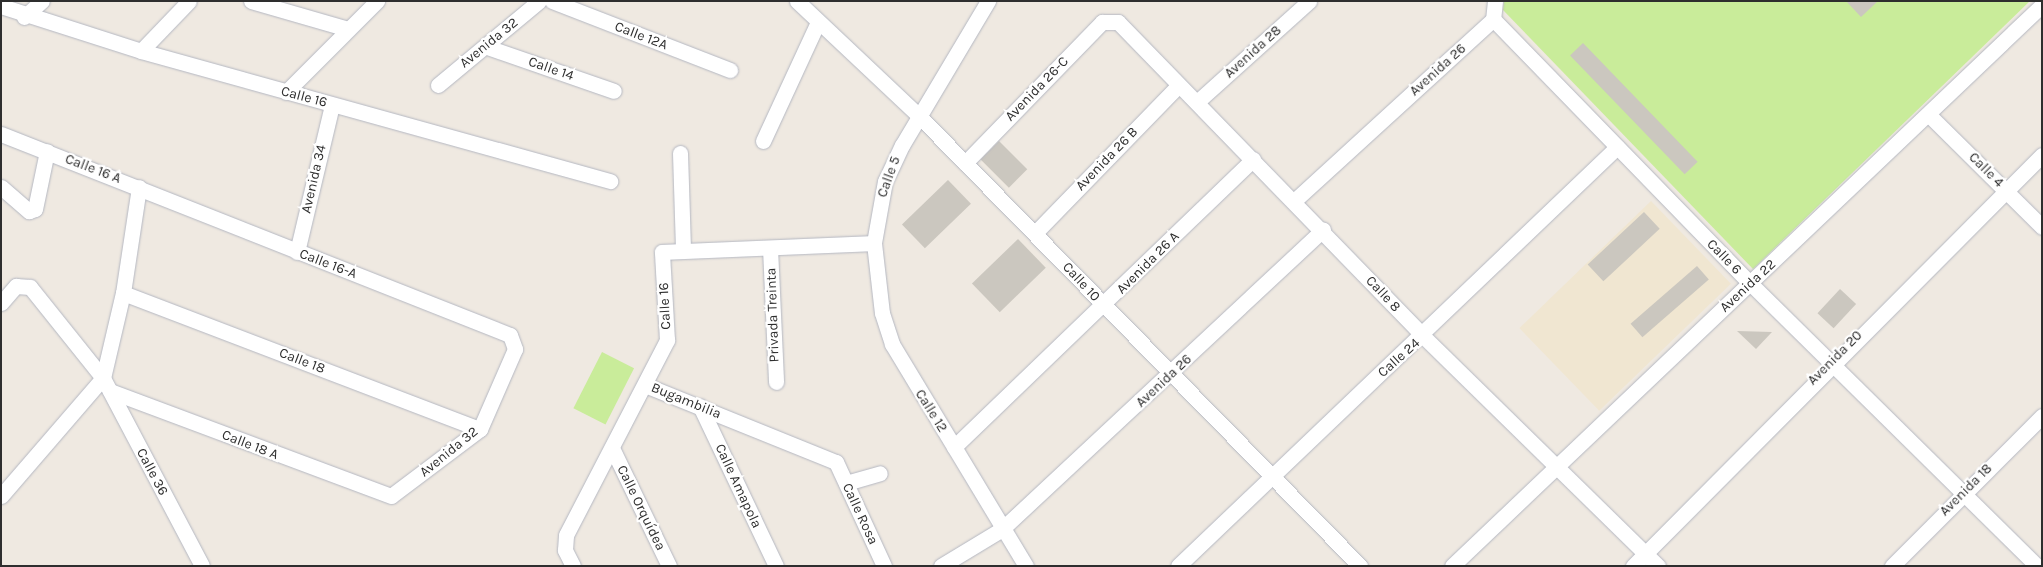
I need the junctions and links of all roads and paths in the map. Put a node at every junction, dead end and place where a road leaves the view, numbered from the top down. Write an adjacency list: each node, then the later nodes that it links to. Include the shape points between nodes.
1 (42, 1): 13 (street)
2 (189, 1): 19 (street)
3 (251, 1): 17 (street)
4 (377, 1): 17 (street)
5 (539, 1): 18 (street, Avenida 32)
6 (552, 1): 20 (street, Calle 12A)
7 (797, 1): 16 (street, Calle 10)
8 (988, 1): 28 (street, Calle 5)
9 (1309, 1): 25 (street, Avenida 28)
10 (1495, 1): 15 (street)
11 (2042, 5): 27 (street, Avenida 22)
12 (1, 6): 13 (street, Calle 16)
13 (24, 16): 19 (street, Calle 16)
14 (1111, 19): 22 (street, Calle 8); 36 (street, Avenida 26-C, via 1102,22)
15 (1493, 19): 31 (street, Calle 6); 41 (street, Avenida 26)
16 (818, 22): 28 (street, Calle 10); 30 (street)
17 (348, 29): 24 (street)
18 (487, 47): 21 (street, Avenida 32); 23 (street, Calle 14)
19 (141, 51): 24 (street, Calle 16)
20 (730, 70)
21 (438, 84)
22 (1180, 85): 25 (street, Calle 8); 44 (street, Avenida 26 B)
23 (614, 91)
24 (286, 92): 26 (street, Calle 16)
25 (1197, 102): 35 (street, Calle 8)
26 (332, 105): 37 (street, Calle 16); 48 (street, Avenida 34)
27 (1929, 115): 40 (street, Calle 4); 50 (street, Avenida 22)
28 (920, 117): 36 (street, Calle 10); 45 (street, Calle 5, via 886,181)
29 (1, 134): 32 (street, Calle 16 A)
30 (763, 141)
31 (1617, 147): 50 (street, Calle 6); 54 (street, Calle 24)
32 (47, 151): 38 (street, Calle 16 A, via 35,209 29,211); 39 (street, Calle 16 A)
33 (680, 153): 46 (street)
34 (2042, 155): 40 (street, Avenida 20)
35 (1253, 159): 41 (street, Calle 8); 53 (street, Avenida 26 A)
36 (966, 163): 44 (street, Calle 10)
37 (610, 181)
38 (1, 187)
39 (139, 187): 48 (street, Calle 16-A); 51 (street)
40 (2006, 190): 42 (street, Calle 4); 56 (street, Avenida 20)
41 (1294, 201): 43 (street, Calle 8)
42 (2042, 227)
43 (1323, 230): 54 (street, Calle 8); 57 (street, Avenida 26)
44 (1035, 233): 53 (street, Calle 10)
45 (874, 243): 47 (street, Privada Treinta); 65 (street, Calle 12, via 882,313 892,344)
46 (682, 248): 47 (street, Privada Treinta); 49 (street, Privada Treinta)
47 (770, 248): 59 (street, Privada Treinta)
48 (297, 252): 55 (street, Calle 16-A, via 510,335)
49 (662, 252): 60 (street, Calle 16, via 667,340)
50 (1750, 284): 56 (street, Calle 6); 68 (street, Avenida 22)
51 (123, 293): 58 (street); 64 (street, Calle 18)
52 (1, 303): 58 (street, Calle 36, via 22,284 30,287)
53 (1104, 306): 57 (street, Calle 10); 65 (street, Avenida 26 A)
54 (1423, 336): 68 (street, Calle 8); 70 (street, Calle 24)
55 (514, 342): 64 (street, Avenida 32, via 515,349)
56 (1831, 362): 72 (street, Calle 6); 76 (street, Avenida 20)
57 (1173, 374): 70 (street, Calle 10); 75 (street, Avenida 26)
58 (103, 378): 61 (street, Calle 36); 73 (street)
59 (776, 382)
60 (646, 385): 62 (street, Bugambilia); 66 (street, Bugambilia)
61 (110, 391): 74 (street, Calle 18 A); 77 (street, Calle 36)
62 (700, 406): 67 (street, Bugambilia); 80 (street, Calle Amapola)
63 (2042, 416): 72 (street, Avenida 18)
64 (480, 430): 74 (street, Avenida 32)
65 (954, 447): 75 (street, Calle 12)
66 (613, 450): 78 (street, Bugambilia, via 563,542); 79 (street, Calle Orquídea)
67 (836, 462): 71 (street, Calle Rosa)
68 (1558, 466): 76 (street, Calle 8); 86 (street, Avenida 22)
69 (880, 473): 71 (street)
70 (1269, 477): 84 (street, Calle 24); 85 (street, Calle 10)
71 (846, 483): 81 (street, Calle Rosa)
72 (1963, 492): 89 (street, Avenida 18); 90 (street, Calle 6)
73 (1, 496)
74 (391, 496)
75 (1002, 529): 82 (street, Avenida 26); 83 (street, Calle 12)
76 (1645, 553): 87 (street, Avenida 20); 88 (street, Calle 8)
77 (202, 566)
78 (573, 566)
79 (669, 566)
80 (776, 566)
81 (884, 566)
82 (940, 566)
83 (1026, 566)
84 (1178, 566)
85 (1360, 566)
86 (1452, 566)
87 (1633, 566)
88 (1658, 566)
89 (1892, 566)
90 (2037, 566)

